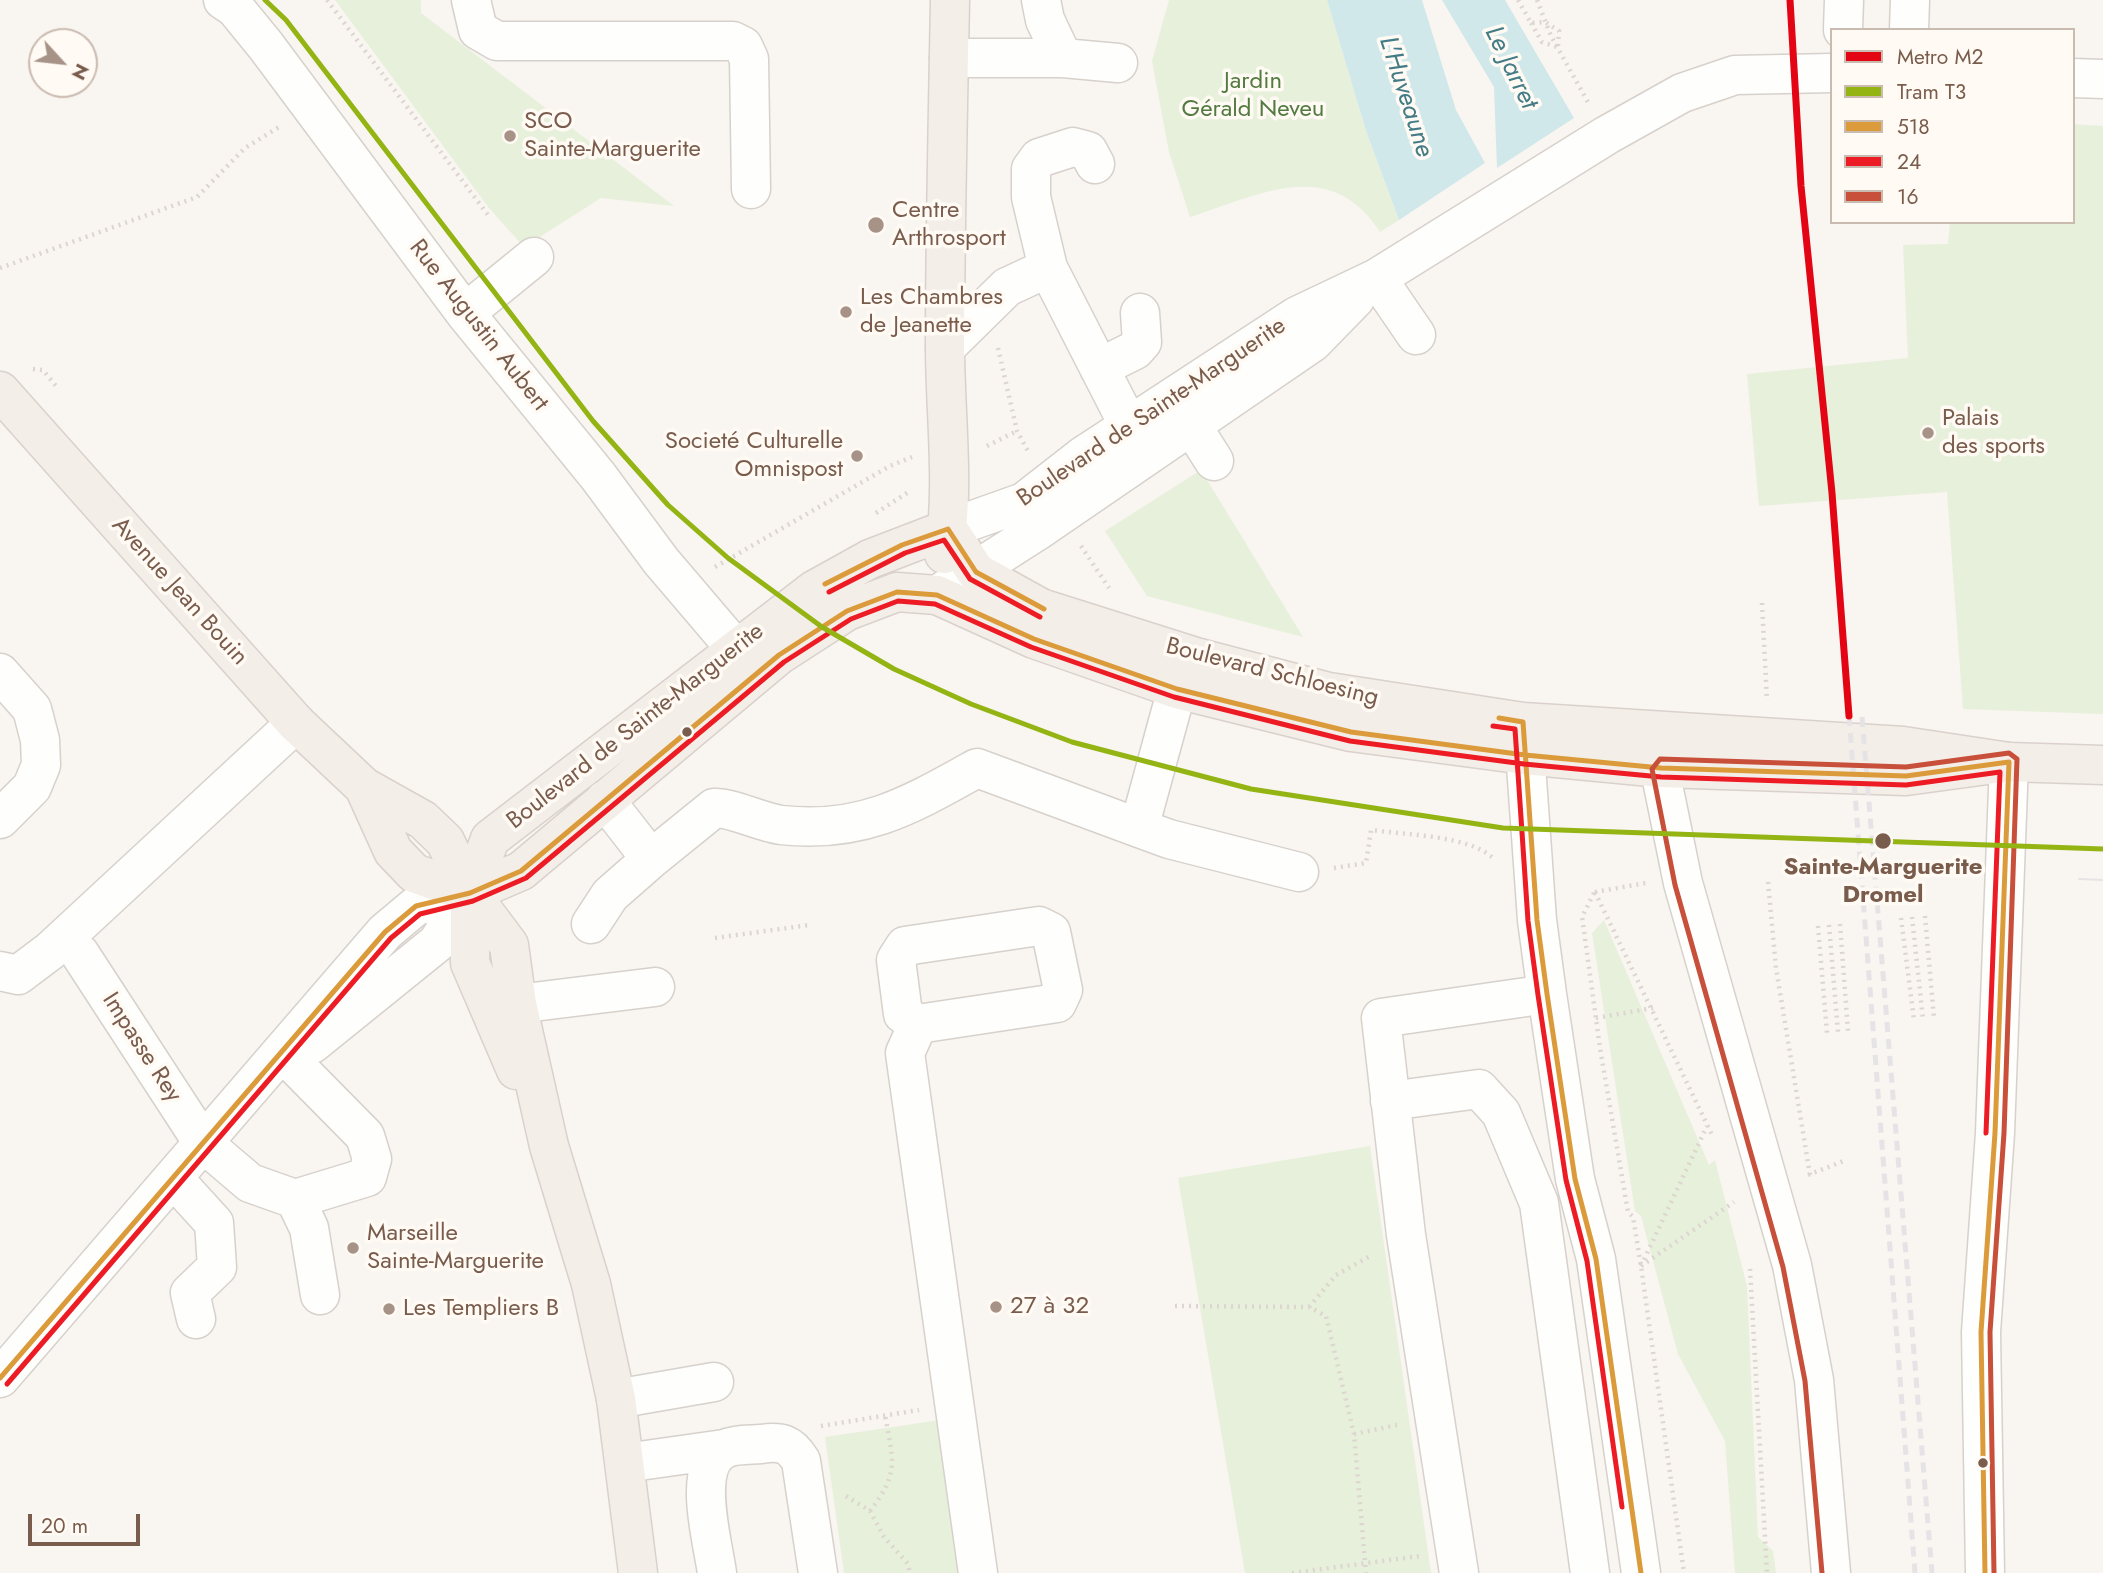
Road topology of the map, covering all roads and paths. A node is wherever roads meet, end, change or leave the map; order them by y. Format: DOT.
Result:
graph roads {
  1 [pos="223,0"];
  2 [pos="327,0"];
  3 [pos="471,0"];
  4 [pos="950,0"];
  5 [pos="1041,0"];
  6 [pos="1518,0"];
  7 [pos="1537,0"];
  8 [pos="1844,0"];
  9 [pos="1910,0"];
  10 [pos="1545,22"];
  11 [pos="1531,23"];
  12 [pos="1843,28"];
  13 [pos="1909,28"];
  14 [pos="1558,47"];
  15 [pos="949,58"];
  16 [pos="1063,58"];
  17 [pos="1118,63"];
  18 [pos="1830,73"];
  19 [pos="2075,78"];
  20 [pos="2103,79"];
  21 [pos="311,107"];
  22 [pos="1607,135"];
  23 [pos="1095,164"];
  24 [pos="751,189"];
  25 [pos="488,215"];
  26 [pos="534,257"];
  27 [pos="0,268"];
  28 [pos="1048,268"];
  29 [pos="1377,278"];
  30 [pos="465,313"];
  31 [pos="1140,313"];
  32 [pos="1416,335"];
  33 [pos="945,348"];
  34 [pos="1099,368"];
  35 [pos="0,391"];
  36 [pos="1190,424"];
  37 [pos="1129,426"];
  38 [pos="949,443"];
  39 [pos="1214,461"];
  40 [pos="948,529"];
  41 [pos="976,572"];
  42 [pos="683,586"];
  43 [pos="937,595"];
  44 [pos="1762,603"];
  45 [pos="736,649"];
  46 [pos="0,673"];
  47 [pos="1178,688"];
  48 [pos="1767,704"];
  49 [pos="296,723"];
  50 [pos="1652,730"];
  51 [pos="1524,738"];
  52 [pos="2009,762"];
  53 [pos="2103,765"];
  54 [pos="1661,768"];
  55 [pos="605,800"];
  56 [pos="0,818"];
  57 [pos="1139,828"];
  58 [pos="651,859"];
  59 [pos="1497,862"];
  60 [pos="1299,872"];
  61 [pos="1768,882"];
  62 [pos="470,893"];
  63 [pos="1925,916"];
  64 [pos="1582,917"];
  65 [pos="1912,917"];
  66 [pos="1901,918"];
  67 [pos="1537,920"];
  68 [pos="591,924"];
  69 [pos="1840,924"];
  70 [pos="809,925"];
  71 [pos="1829,925"];
  72 [pos="1818,926"];
  73 [pos="715,938"];
  74 [pos="80,954"];
  75 [pos="0,971"];
  76 [pos="655,987"];
  77 [pos="1547,995"];
  78 [pos="517,1004"];
  79 [pos="1653,1008"];
  80 [pos="1596,1018"];
  81 [pos="1934,1018"];
  82 [pos="1923,1019"];
  83 [pos="1914,1020"];
  84 [pos="918,1024"];
  85 [pos="1848,1031"];
  86 [pos="1838,1032"];
  87 [pos="1827,1033"];
  88 [pos="291,1061"];
  89 [pos="1390,1101"];
  90 [pos="1707,1126"];
  91 [pos="213,1131"];
  92 [pos="549,1146"];
  93 [pos="1718,1147"];
  94 [pos="1810,1175"];
  95 [pos="173,1178"];
  96 [pos="295,1199"];
  97 [pos="1737,1200"];
  98 [pos="1740,1212"];
  99 [pos="1717,1214"];
  100 [pos="1406,1235"];
  101 [pos="1748,1259"];
  102 [pos="1641,1266"];
  103 [pos="320,1295"];
  104 [pos="1175,1306"];
  105 [pos="1309,1307"];
  106 [pos="196,1319"];
  107 [pos="2,1372"];
  108 [pos="714,1382"];
  109 [pos="615,1399"];
  110 [pos="954,1405"];
  111 [pos="885,1415"];
  112 [pos="792,1447"];
  113 [pos="724,1448"];
  114 [pos="625,1463"];
  115 [pos="807,1500"];
  116 [pos="870,1511"];
  117 [pos="1457,1562"];
  118 [pos="1364,1563"];
  119 [pos="638,1573"];
  120 [pos="717,1573"];
  121 [pos="818,1573"];
  122 [pos="910,1573"];
  123 [pos="978,1573"];
  124 [pos="1292,1573"];
  125 [pos="1366,1573"];
  126 [pos="1590,1573"];
  127 [pos="1641,1573"];
  128 [pos="1684,1573"];
  129 [pos="1767,1573"];
  130 [pos="1831,1573"];
  131 [pos="1985,1573"];
  1 -- 21 [label="street, Rue Augustin Aubert"];
  2 -- 25 [label="path"];
  3 -- 24 [label="street"];
  4 -- 15 [label="main road"];
  5 -- 16 [label="street"];
  6 -- 11 [label="path"];
  7 -- 10 [label="path"];
  8 -- 12 [label="street"];
  9 -- 13 [label="street"];
  10 -- 11 [label="path"];
  10 -- 14 [label="path"];
  10 -- 14 [label="path"];
  11 -- 14 [label="path"];
  14 -- 22 [label="path"];
  15 -- 16 [label="street"];
  15 -- 33 [label="main road"];
  16 -- 17 [label="street"];
  18 -- 22 [label="street, Boulevard de Sainte-Marguerite"];
  19 -- 20 [label="street"];
  21 -- 27 [label="path"];
  21 -- 30 [label="street, Rue Augustin Aubert"];
  22 -- 29 [label="street, Boulevard de Sainte-Marguerite"];
  23 -- 28 [label="street"];
  26 -- 30 [label="street"];
  28 -- 33 [label="street"];
  28 -- 34 [label="street"];
  29 -- 32 [label="street"];
  29 -- 36 [label="street, Boulevard de Sainte-Marguerite"];
  29 -- 37 [label="street, Boulevard de Sainte-Marguerite"];
  30 -- 42 [label="street, Rue Augustin Aubert"];
  31 -- 34 [label="street"];
  33 -- 38 [label="main road"];
  34 -- 37 [label="street"];
  35 -- 49 [label="main road, Avenue Jean Bouin"];
  36 -- 39 [label="street"];
  36 -- 41 [label="street, Boulevard de Sainte-Marguerite"];
  37 -- 40 [label="street, Boulevard de Sainte-Marguerite"];
  38 -- 40 [label="main road"];
  38 -- 42 [label="path"];
  40 -- 41 [label="main road, Boulevard Schloesing"];
  40 -- 43 [label="main road"];
  40 -- 45 [label="main road, Boulevard de Sainte-Marguerite"];
  41 -- 43 [label="street, Boulevard de Sainte-Marguerite"];
  41 -- 51 [label="main road, Boulevard Schloesing"];
  42 -- 45 [label="street, Rue Augustin Aubert"];
  43 -- 47 [label="main road, Boulevard Schloesing"];
  43 -- 55 [label="main road, Boulevard de Sainte-Marguerite"];
  44 -- 48 [label="path"];
  45 -- 62 [label="main road, Boulevard de Sainte-Marguerite"];
  46 -- 56 [label="street"];
  47 -- 51 [label="main road, Boulevard Schloesing"];
  47 -- 57 [label="street"];
  49 -- 62 [label="main road, Avenue Jean Bouin"];
  49 -- 75 [label="street"];
  50 -- 51 [label="main road, Boulevard Schloesing"];
  50 -- 52 [label="main road, Boulevard Schloesing"];
  50 -- 54 [label="street"];
  51 -- 54 [label="main road, Boulevard Schloesing"];
  51 -- 67 [label="street"];
  52 -- 53 [label="main road, Boulevard Schloesing"];
  52 -- 54 [label="main road, Boulevard Schloesing"];
  52 -- 131 [label="street"];
  54 -- 130 [label="street"];
  55 -- 58 [label="street"];
  55 -- 62 [label="main road, Boulevard de Sainte-Marguerite"];
  57 -- 58 [label="street"];
  57 -- 60 [label="street"];
  58 -- 68 [label="street"];
  59 -- 60 [label="path"];
  61 -- 94 [label="path"];
  62 -- 78 [label="main road"];
  62 -- 88 [label="street, Boulevard de Sainte-Marguerite"];
  62 -- 91 [label="street, Boulevard de Sainte-Marguerite"];
  62 -- 92 [label="main road"];
  63 -- 81 [label="path"];
  64 -- 67 [label="path"];
  64 -- 79 [label="path"];
  64 -- 80 [label="path"];
  65 -- 82 [label="path"];
  66 -- 83 [label="path"];
  67 -- 77 [label="street"];
  69 -- 85 [label="path"];
  70 -- 73 [label="path"];
  71 -- 86 [label="path"];
  72 -- 87 [label="path"];
  74 -- 91 [label="street, Impasse Rey"];
  76 -- 78 [label="street"];
  77 -- 89 [label="street"];
  77 -- 127 [label="street"];
  78 -- 92 [label="main road"];
  79 -- 80 [label="path"];
  79 -- 90 [label="path"];
  80 -- 102 [label="path"];
  84 -- 110 [label="street"];
  88 -- 91 [label="street, Boulevard de Sainte-Marguerite"];
  88 -- 96 [label="street"];
  89 -- 100 [label="street"];
  89 -- 126 [label="street"];
  90 -- 93 [label="path"];
  90 -- 102 [label="path"];
  91 -- 95 [label="street, Boulevard de Sainte-Marguerite"];
  91 -- 96 [label="street, Impasse Rey"];
  92 -- 109 [label="main road"];
  95 -- 106 [label="street"];
  95 -- 107 [label="street, Boulevard de Sainte-Marguerite"];
  96 -- 103 [label="street"];
  97 -- 98 [label="path"];
  99 -- 102 [label="path"];
  100 -- 105 [label="path"];
  100 -- 117 [label="street"];
  101 -- 129 [label="path"];
  102 -- 128 [label="path"];
  104 -- 105 [label="path"];
  105 -- 118 [label="path"];
  108 -- 109 [label="street"];
  109 -- 114 [label="main road"];
  110 -- 111 [label="path"];
  110 -- 123 [label="street"];
  111 -- 112 [label="path"];
  111 -- 116 [label="path"];
  112 -- 113 [label="street"];
  112 -- 115 [label="street"];
  113 -- 114 [label="street"];
  113 -- 120 [label="street"];
  114 -- 119 [label="main road"];
  115 -- 116 [label="path"];
  115 -- 121 [label="street"];
  116 -- 122 [label="path"];
  117 -- 118 [label="path"];
  118 -- 124 [label="path"];
  118 -- 125 [label="path"];
}
